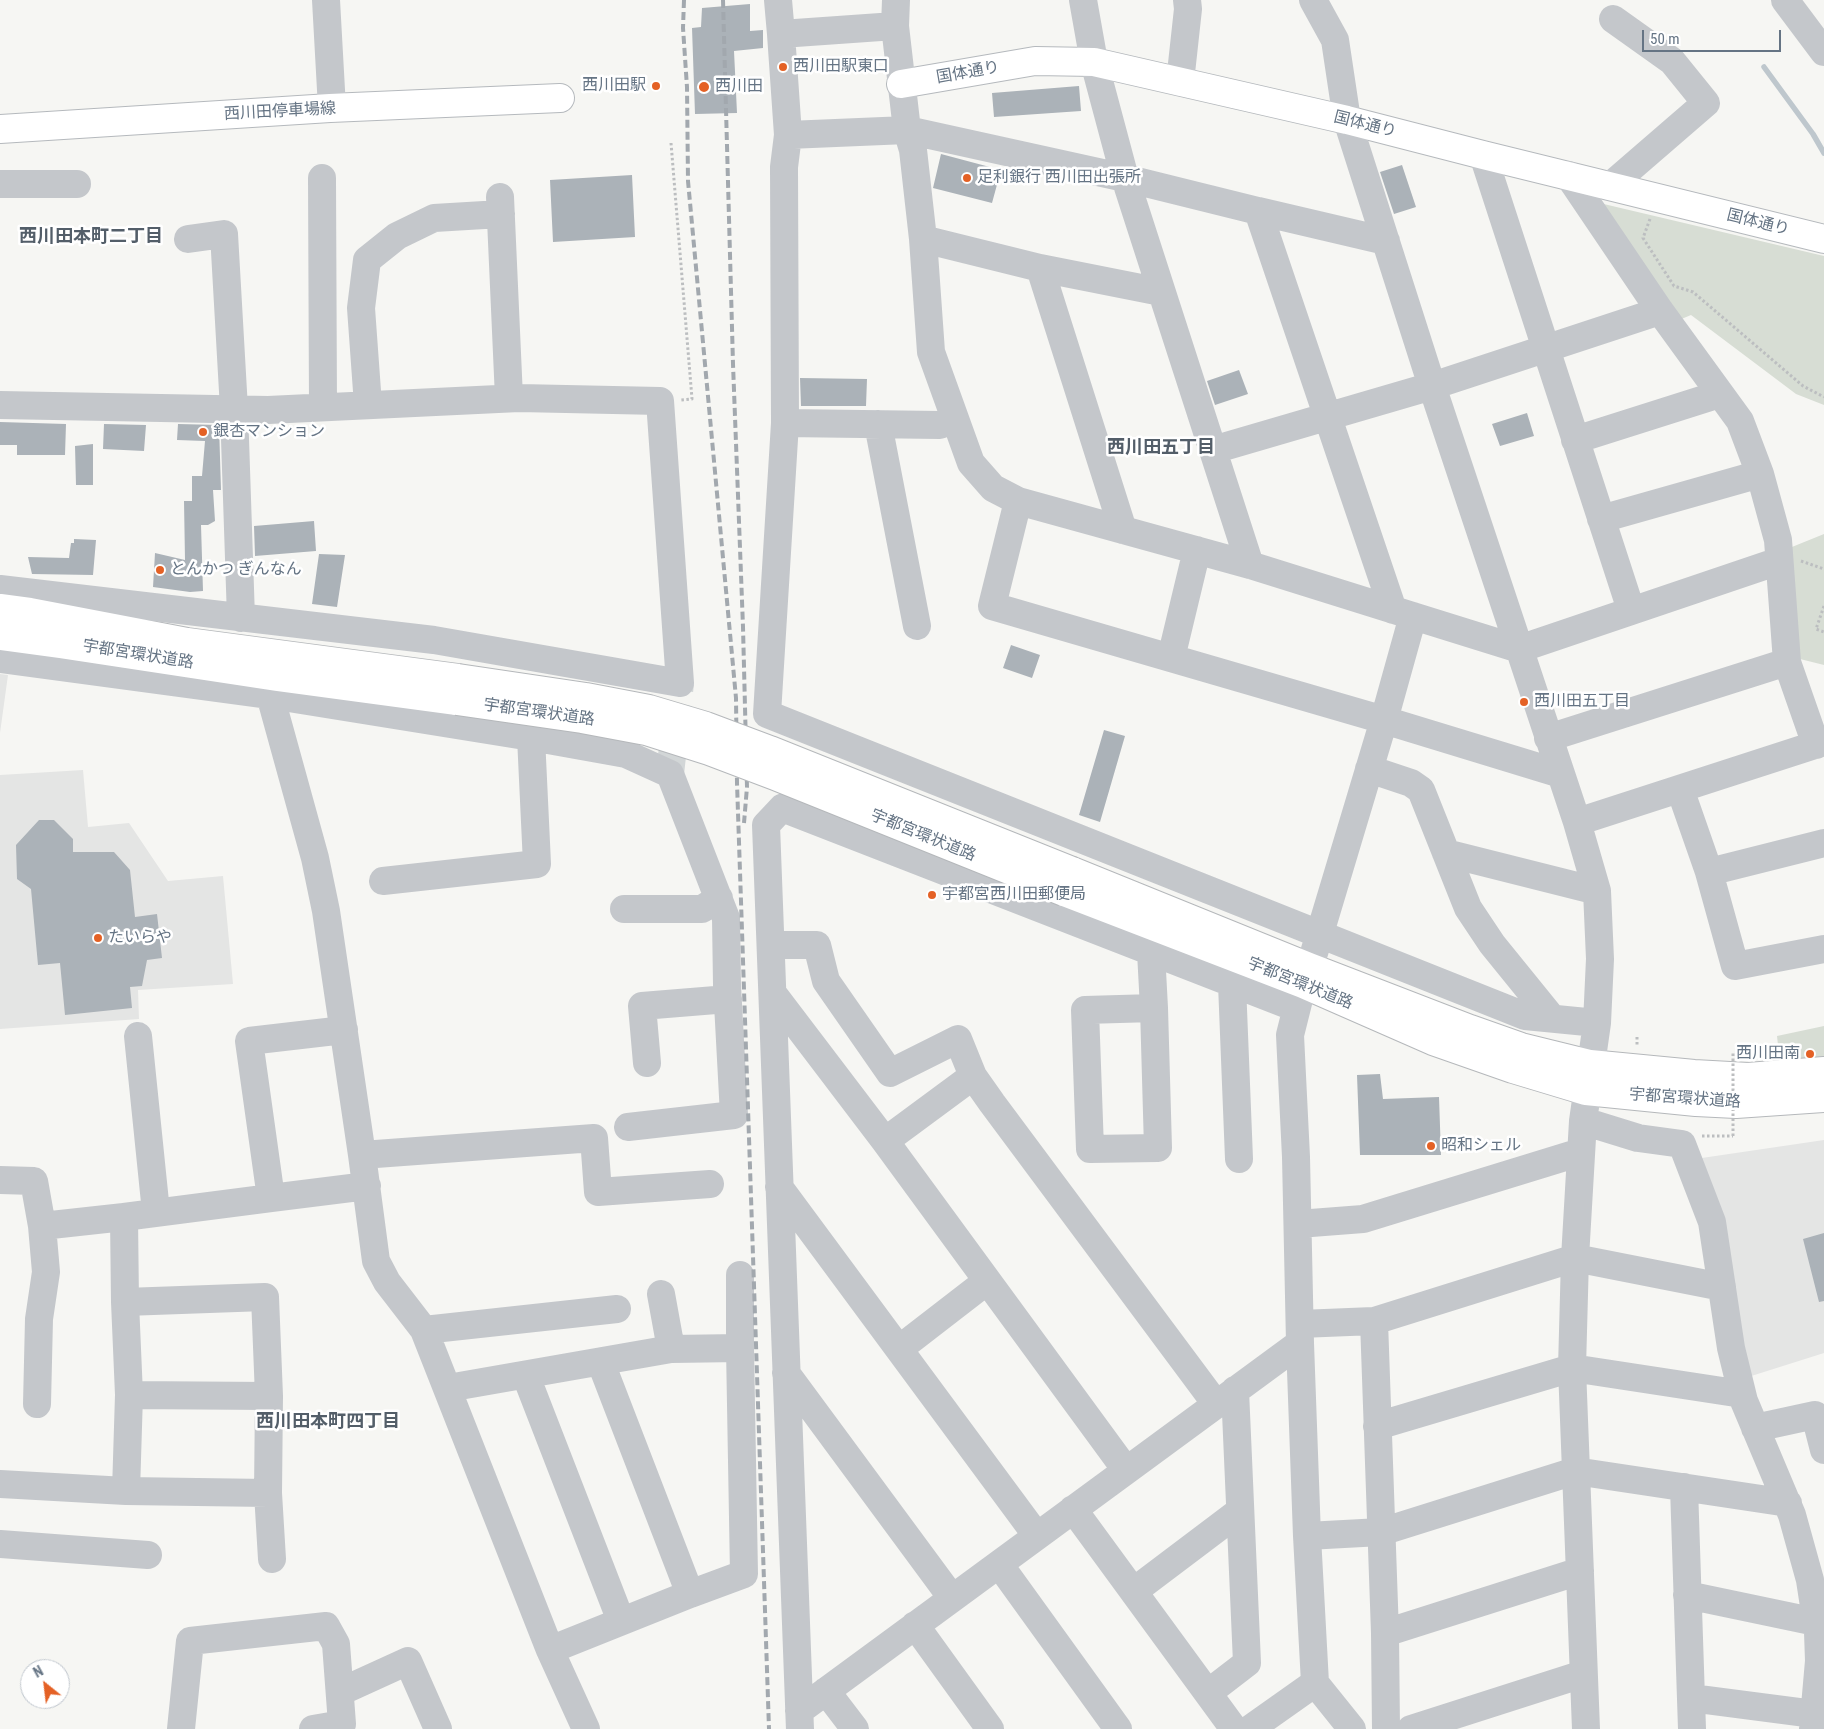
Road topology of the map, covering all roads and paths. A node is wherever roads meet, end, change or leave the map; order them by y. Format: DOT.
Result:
graph roads {
  1 [pos="326,0"];
  2 [pos="778,0"];
  3 [pos="1083,0"];
  4 [pos="1186,0"];
  5 [pos="1313,0"];
  6 [pos="1785,0"];
  7 [pos="896,13"];
  8 [pos="1613,19"];
  9 [pos="781,34"];
  10 [pos="1824,52"];
  11 [pos="1094,62"];
  12 [pos="1180,82"];
  13 [pos="901,84"];
  14 [pos="560,98"];
  15 [pos="332,108"];
  16 [pos="1347,120"];
  17 [pos="0,129"];
  18 [pos="908,130"];
  19 [pos="788,135"];
  20 [pos="671,143"];
  21 [pos="1483,155"];
  22 [pos="1568,175"];
  23 [pos="322,178"];
  24 [pos="1125,178"];
  25 [pos="0,184"];
  26 [pos="77,184"];
  27 [pos="1610,186"];
  28 [pos="1658,198"];
  29 [pos="1258,211"];
  30 [pos="188,239"];
  31 [pos="923,239"];
  32 [pos="1824,239"];
  33 [pos="1386,241"];
  34 [pos="1040,268"];
  35 [pos="1161,292"];
  36 [pos="1660,311"];
  37 [pos="1545,349"];
  38 [pos="1432,386"];
  39 [pos="1720,394"];
  40 [pos="1824,397"];
  41 [pos="508,398"];
  42 [pos="660,401"];
  43 [pos="0,404"];
  44 [pos="368,405"];
  45 [pos="322,407"];
  46 [pos="234,410"];
  47 [pos="1327,417"];
  48 [pos="954,419"];
  49 [pos="785,423"];
  50 [pos="878,424"];
  51 [pos="1575,440"];
  52 [pos="1213,450"];
  53 [pos="1760,474"];
  54 [pos="1018,501"];
  55 [pos="1601,520"];
  56 [pos="1123,530"];
  57 [pos="1197,550"];
  58 [pos="1779,561"];
  59 [pos="1250,565"];
  60 [pos="0,589"];
  61 [pos="1824,606"];
  62 [pos="0,608"];
  63 [pos="1631,610"];
  64 [pos="1403,613"];
  65 [pos="241,618"];
  66 [pos="917,626"];
  67 [pos="1824,632"];
  68 [pos="0,636"];
  69 [pos="1519,649"];
  70 [pos="1171,658"];
  71 [pos="0,659"];
  72 [pos="1787,662"];
  73 [pos="458,690"];
  74 [pos="270,695"];
  75 [pos="1384,720"];
  76 [pos="531,738"];
  77 [pos="1548,738"];
  78 [pos="1820,744"];
  79 [pos="1369,769"];
  80 [pos="1561,774"];
  81 [pos="1680,789"];
  82 [pos="1577,822"];
  83 [pos="1824,843"];
  84 [pos="1446,853"];
  85 [pos="1709,872"];
  86 [pos="382,881"];
  87 [pos="1597,891"];
  88 [pos="719,898"];
  89 [pos="624,909"];
  90 [pos="1319,934"];
  91 [pos="771,945"];
  92 [pos="1824,949"];
  93 [pos="1151,952"];
  94 [pos="1232,984"];
  95 [pos="1303,986"];
  96 [pos="774,995"];
  97 [pos="728,999"];
  98 [pos="1154,1008"];
  99 [pos="1552,1018"];
  100 [pos="1597,1023"];
  101 [pos="344,1030"];
  102 [pos="138,1036"];
  103 [pos="1733,1052"];
  104 [pos="647,1063"];
  105 [pos="1590,1064"];
  106 [pos="1824,1072"];
  107 [pos="973,1076"];
  108 [pos="1586,1091"];
  109 [pos="1824,1098"];
  110 [pos="1583,1122"];
  111 [pos="628,1127"];
  112 [pos="1733,1136"];
  113 [pos="885,1141"];
  114 [pos="1582,1152"];
  115 [pos="362,1156"];
  116 [pos="1239,1159"];
  117 [pos="0,1180"];
  118 [pos="710,1184"];
  119 [pos="367,1186"];
  120 [pos="779,1187"];
  121 [pos="271,1198"];
  122 [pos="156,1212"];
  123 [pos="124,1217"];
  124 [pos="1298,1224"];
  125 [pos="42,1226"];
  126 [pos="1575,1258"];
  127 [pos="740,1275"];
  128 [pos="987,1281"];
  129 [pos="1722,1287"];
  130 [pos="661,1294"];
  131 [pos="126,1302"];
  132 [pos="617,1309"];
  133 [pos="1374,1320"];
  134 [pos="424,1330"];
  135 [pos="1300,1333"];
  136 [pos="740,1348"];
  137 [pos="671,1349"];
  138 [pos="899,1349"];
  139 [pos="601,1363"];
  140 [pos="1572,1368"];
  141 [pos="786,1373"];
  142 [pos="526,1376"];
  143 [pos="448,1388"];
  144 [pos="1742,1394"];
  145 [pos="130,1395"];
  146 [pos="269,1396"];
  147 [pos="1225,1397"];
  148 [pos="37,1404"];
  149 [pos="1377,1426"];
  150 [pos="1755,1428"];
  151 [pos="1824,1450"];
  152 [pos="1126,1470"];
  153 [pos="1576,1471"];
  154 [pos="0,1484"];
  155 [pos="1684,1487"];
  156 [pos="126,1491"];
  157 [pos="268,1493"];
  158 [pos="1788,1503"];
  159 [pos="1073,1509"];
  160 [pos="1240,1511"];
  161 [pos="1381,1532"];
  162 [pos="1037,1536"];
  163 [pos="1306,1536"];
  164 [pos="0,1544"];
  165 [pos="148,1555"];
  166 [pos="272,1559"];
  167 [pos="998,1564"];
  168 [pos="1580,1572"];
  169 [pos="1134,1591"];
  170 [pos="690,1594"];
  171 [pos="1688,1595"];
  172 [pos="952,1598"];
  173 [pos="621,1622"];
  174 [pos="1816,1622"];
  175 [pos="915,1625"];
  176 [pos="1385,1633"];
  177 [pos="550,1650"];
  178 [pos="1583,1674"];
  179 [pos="1315,1683"];
  180 [pos="826,1691"];
  181 [pos="340,1692"];
  182 [pos="1208,1693"];
  183 [pos="1691,1698"];
  184 [pos="1816,1711"];
  185 [pos="799,1720"];
  186 [pos="343,1727"];
  187 [pos="181,1729"];
  188 [pos="313,1729"];
  189 [pos="438,1729"];
  190 [pos="586,1729"];
  191 [pos="855,1729"];
  192 [pos="990,1729"];
  193 [pos="1118,1729"];
  194 [pos="1234,1729"];
  195 [pos="1250,1729"];
  196 [pos="1352,1729"];
  197 [pos="1386,1729"];
  198 [pos="1410,1729"];
  199 [pos="1586,1729"];
  200 [pos="1692,1729"];
  1 -- 15 [label="street"];
  2 -- 9 [label="street"];
  3 -- 11 [label="street"];
  4 -- 12 [label="street"];
  5 -- 16 [label="street"];
  6 -- 10 [label="street"];
  7 -- 9 [label="street"];
  7 -- 13 [label="street"];
  8 -- 27 [label="street"];
  9 -- 19 [label="street"];
  11 -- 12 [label="main road, 国体通り"];
  11 -- 13 [label="main road, 国体通り"];
  11 -- 24 [label="street"];
  12 -- 16 [label="main road, 国体通り"];
  13 -- 18 [label="street"];
  14 -- 15 [label="main road, 西川田停車場線"];
  15 -- 17 [label="main road, 西川田停車場線"];
  16 -- 21 [label="main road, 国体通り"];
  16 -- 33 [label="street"];
  18 -- 19 [label="street"];
  18 -- 24 [label="street"];
  18 -- 31 [label="street"];
  19 -- 49 [label="street"];
  20 -- 42 [label="path"];
  21 -- 22 [label="main road, 国体通り"];
  21 -- 37 [label="street"];
  22 -- 27 [label="main road, 国体通り"];
  22 -- 36 [label="street"];
  23 -- 45 [label="street"];
  24 -- 29 [label="street"];
  24 -- 35 [label="street"];
  25 -- 26 [label="street"];
  27 -- 28 [label="main road, 国体通り"];
  28 -- 32 [label="main road, 国体通り"];
  28 -- 40 [label="path"];
  29 -- 33 [label="street"];
  29 -- 47 [label="street"];
  30 -- 46 [label="street"];
  31 -- 34 [label="street"];
  31 -- 48 [label="street"];
  33 -- 38 [label="street"];
  34 -- 35 [label="street"];
  34 -- 56 [label="street"];
  35 -- 52 [label="street"];
  36 -- 37 [label="street"];
  36 -- 39 [label="street"];
  37 -- 38 [label="street"];
  37 -- 51 [label="street"];
  38 -- 47 [label="street"];
  38 -- 69 [label="street"];
  39 -- 51 [label="street"];
  39 -- 53 [label="street"];
  41 -- 42 [label="street"];
  41 -- 44 [label="street"];
  41 -- 44 [label="street"];
  42 -- 65 [label="street"];
  43 -- 46 [label="street"];
  44 -- 45 [label="street"];
  45 -- 46 [label="street"];
  46 -- 65 [label="street"];
  47 -- 52 [label="street"];
  47 -- 64 [label="street"];
  48 -- 50 [label="street"];
  48 -- 54 [label="street"];
  49 -- 50 [label="street"];
  49 -- 90 [label="street"];
  50 -- 66 [label="street"];
  51 -- 55 [label="street"];
  52 -- 59 [label="street"];
  53 -- 55 [label="street"];
  53 -- 58 [label="street"];
  54 -- 56 [label="street"];
  54 -- 70 [label="street"];
  55 -- 63 [label="street"];
  56 -- 57 [label="street"];
  57 -- 59 [label="street"];
  57 -- 70 [label="street"];
  58 -- 63 [label="street"];
  58 -- 72 [label="street"];
  59 -- 64 [label="street"];
  60 -- 65 [label="street"];
  61 -- 67 [label="path"];
  62 -- 73 [label="main road, 宇都宮環状道路"];
  63 -- 69 [label="street"];
  64 -- 69 [label="street"];
  64 -- 75 [label="street"];
  68 -- 73 [label="main road, 宇都宮環状道路"];
  69 -- 77 [label="street"];
  70 -- 75 [label="street"];
  71 -- 74 [label="street"];
  72 -- 77 [label="street"];
  72 -- 78 [label="street"];
  73 -- 95 [label="main road, 宇都宮環状道路, bridge"];
  74 -- 76 [label="street"];
  74 -- 101 [label="street"];
  75 -- 79 [label="street"];
  75 -- 80 [label="street"];
  76 -- 86 [label="street"];
  76 -- 88 [label="street"];
  77 -- 80 [label="street"];
  78 -- 81 [label="street"];
  79 -- 84 [label="street"];
  79 -- 90 [label="street"];
  80 -- 82 [label="street"];
  81 -- 82 [label="street"];
  81 -- 85 [label="street"];
  82 -- 87 [label="street"];
  83 -- 85 [label="street"];
  84 -- 87 [label="street"];
  84 -- 99 [label="street"];
  85 -- 92 [label="street"];
  87 -- 100 [label="street"];
  88 -- 89 [label="street"];
  88 -- 97 [label="street"];
  90 -- 95 [label="street"];
  90 -- 99 [label="street"];
  91 -- 93 [label="street"];
  91 -- 96 [label="street"];
  91 -- 107 [label="street"];
  93 -- 94 [label="street"];
  93 -- 98 [label="street"];
  94 -- 95 [label="street"];
  94 -- 116 [label="street"];
  95 -- 105 [label="main road, 宇都宮環状道路"];
  95 -- 108 [label="main road, 宇都宮環状道路"];
  95 -- 124 [label="street"];
  96 -- 113 [label="street"];
  96 -- 120 [label="street"];
  97 -- 104 [label="street"];
  97 -- 111 [label="street"];
  98 -- 98 [label="street"];
  99 -- 100 [label="street"];
  100 -- 105 [label="street"];
  101 -- 115 [label="street"];
  101 -- 121 [label="street"];
  102 -- 122 [label="street"];
  103 -- 112 [label="path, bridge"];
  105 -- 106 [label="main road, 宇都宮環状道路"];
  105 -- 108 [label="street"];
  107 -- 113 [label="street"];
  107 -- 147 [label="street"];
  108 -- 109 [label="main road, 宇都宮環状道路"];
  108 -- 110 [label="street"];
  110 -- 114 [label="street"];
  110 -- 129 [label="street"];
  113 -- 128 [label="street"];
  114 -- 124 [label="street"];
  114 -- 126 [label="street"];
  115 -- 118 [label="street"];
  115 -- 119 [label="street"];
  117 -- 125 [label="street"];
  119 -- 121 [label="street"];
  119 -- 134 [label="street"];
  120 -- 138 [label="street"];
  120 -- 141 [label="street"];
  121 -- 122 [label="street"];
  122 -- 123 [label="street"];
  123 -- 125 [label="street"];
  123 -- 131 [label="street"];
  124 -- 135 [label="street"];
  125 -- 148 [label="street"];
  126 -- 129 [label="street"];
  126 -- 133 [label="street"];
  126 -- 140 [label="street"];
  127 -- 136 [label="street"];
  128 -- 138 [label="street"];
  128 -- 152 [label="street"];
  129 -- 144 [label="street"];
  130 -- 137 [label="street"];
  131 -- 145 [label="street"];
  131 -- 146 [label="street"];
  132 -- 134 [label="street"];
  133 -- 135 [label="street"];
  133 -- 149 [label="street"];
  134 -- 143 [label="street"];
  135 -- 147 [label="street"];
  135 -- 163 [label="street"];
  136 -- 137 [label="street"];
  136 -- 170 [label="street"];
  137 -- 139 [label="street"];
  138 -- 162 [label="street"];
  139 -- 142 [label="street"];
  139 -- 170 [label="street"];
  140 -- 144 [label="street"];
  140 -- 149 [label="street"];
  140 -- 153 [label="street"];
  141 -- 172 [label="street"];
  141 -- 185 [label="street"];
  142 -- 143 [label="street"];
  142 -- 173 [label="street"];
  143 -- 177 [label="street"];
  144 -- 150 [label="street"];
  145 -- 146 [label="street"];
  145 -- 156 [label="street"];
  146 -- 157 [label="street"];
  147 -- 152 [label="street"];
  147 -- 160 [label="street"];
  149 -- 161 [label="street"];
  150 -- 151 [label="street"];
  150 -- 158 [label="street"];
  152 -- 159 [label="street"];
  153 -- 155 [label="street"];
  153 -- 161 [label="street"];
  153 -- 168 [label="street"];
  154 -- 156 [label="street"];
  155 -- 158 [label="street"];
  155 -- 171 [label="street"];
  156 -- 157 [label="street"];
  157 -- 166 [label="street"];
  158 -- 174 [label="street"];
  159 -- 162 [label="street"];
  159 -- 169 [label="street"];
  160 -- 169 [label="street"];
  160 -- 182 [label="street"];
  161 -- 163 [label="street"];
  161 -- 176 [label="street"];
  162 -- 167 [label="street"];
  163 -- 179 [label="street"];
  164 -- 165 [label="street"];
  167 -- 172 [label="street"];
  167 -- 193 [label="street"];
  168 -- 176 [label="street"];
  168 -- 178 [label="street"];
  169 -- 182 [label="street"];
  170 -- 173 [label="street"];
  171 -- 174 [label="street"];
  171 -- 183 [label="street"];
  172 -- 175 [label="street"];
  173 -- 177 [label="street"];
  174 -- 184 [label="street"];
  175 -- 180 [label="street"];
  175 -- 192 [label="street"];
  176 -- 197 [label="street"];
  177 -- 190 [label="street"];
  178 -- 198 [label="street"];
  178 -- 199 [label="street"];
  179 -- 195 [label="street"];
  179 -- 196 [label="street"];
  180 -- 185 [label="street"];
  180 -- 191 [label="street"];
  181 -- 186 [label="street"];
  181 -- 187 [label="street"];
  181 -- 189 [label="street"];
  182 -- 194 [label="street"];
  183 -- 184 [label="street"];
  183 -- 200 [label="street"];
  186 -- 188 [label="street"];
}
